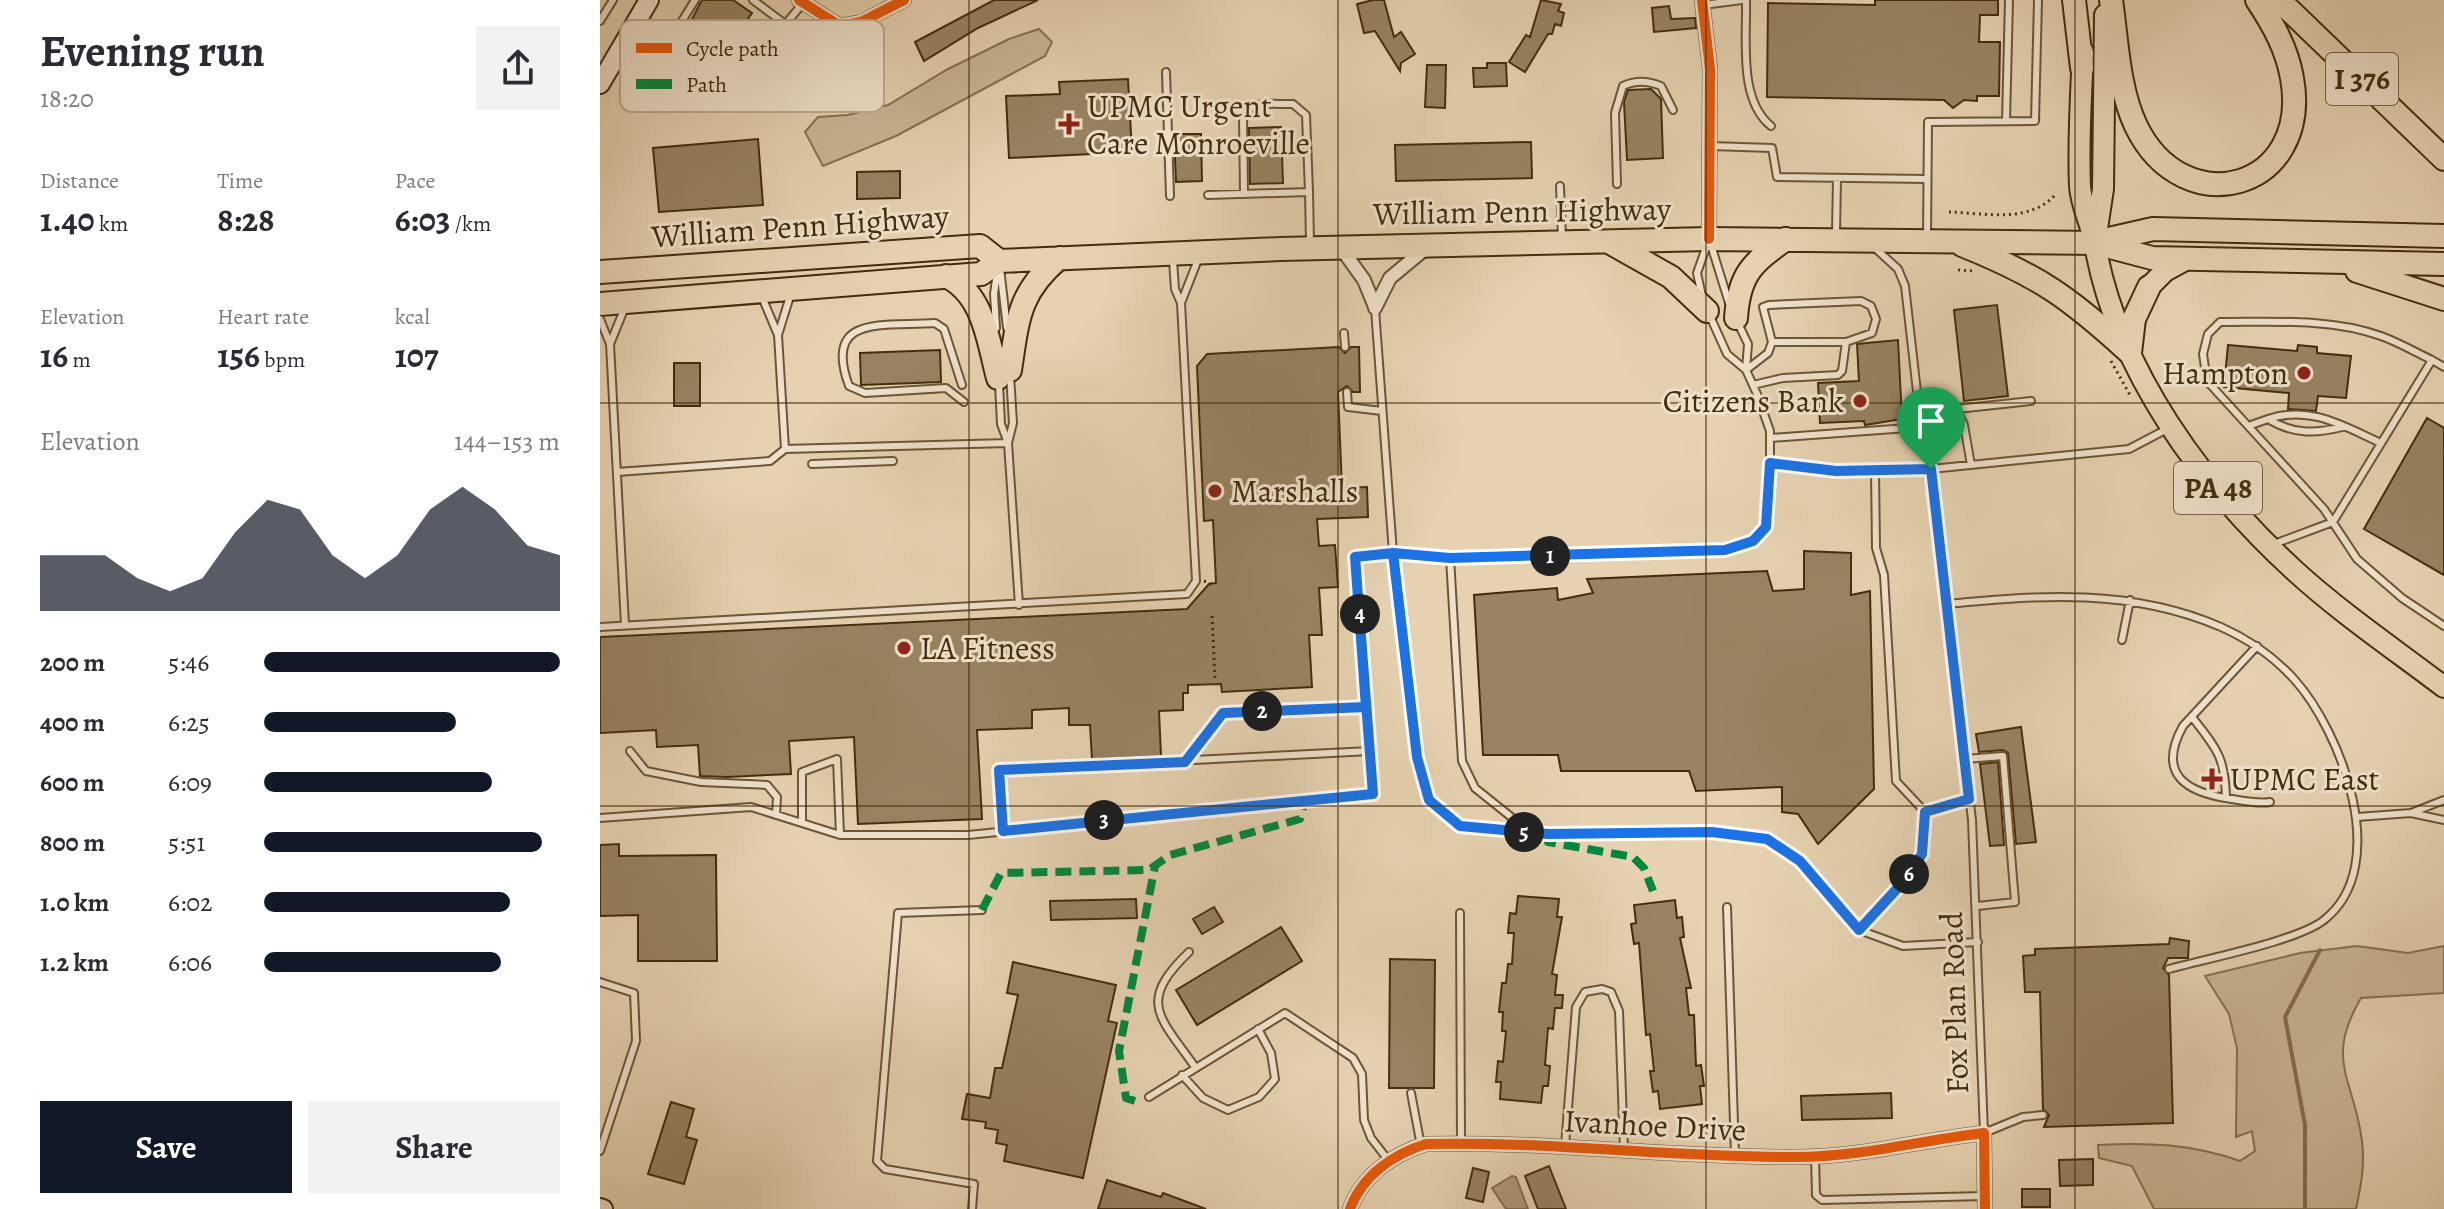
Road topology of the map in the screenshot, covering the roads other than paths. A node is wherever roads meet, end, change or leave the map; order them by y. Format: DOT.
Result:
graph roads {
  1 [pos="613,0"];
  2 [pos="649,0"];
  3 [pos="695,0"];
  4 [pos="753,0"];
  5 [pos="904,0"];
  6 [pos="1744,0"];
  7 [pos="2009,0"];
  8 [pos="2038,0"];
  9 [pos="2074,0"];
  10 [pos="2084,0"];
  11 [pos="2105,0"];
  12 [pos="2111,0"];
  13 [pos="2257,0"];
  14 [pos="2279,0"];
  15 [pos="801,2"];
  16 [pos="1703,2"];
  17 [pos="637,20"];
  18 [pos="683,20"];
  19 [pos="780,20"];
  20 [pos="789,20"];
  21 [pos="830,20"];
  22 [pos="865,20"];
  23 [pos="600,21"];
  24 [pos="620,50"];
  25 [pos="2082,68"];
  26 [pos="1166,72"];
  27 [pos="600,84"];
  28 [pos="1673,110"];
  29 [pos="2006,121"];
  30 [pos="1771,126"];
  31 [pos="1710,146"];
  32 [pos="2444,159"];
  33 [pos="1837,178"];
  34 [pos="1926,179"];
  35 [pos="1617,184"];
  36 [pos="1560,186"];
  37 [pos="1309,192"];
  38 [pos="1244,194"];
  39 [pos="1208,195"];
  40 [pos="1170,196"];
  41 [pos="2444,236"];
  42 [pos="1709,239"];
  43 [pos="1786,239"];
  44 [pos="1836,239"];
  45 [pos="1866,239"];
  46 [pos="1927,240"];
  47 [pos="1950,240"];
  48 [pos="1608,241"];
  49 [pos="1562,242"];
  50 [pos="2095,243"];
  51 [pos="1429,246"];
  52 [pos="1341,248"];
  53 [pos="1310,249"];
  54 [pos="1201,252"];
  55 [pos="1173,253"];
  56 [pos="1059,258"];
  57 [pos="2189,258"];
  58 [pos="999,261"];
  59 [pos="2309,261"];
  60 [pos="2444,264"];
  61 [pos="600,272"];
  62 [pos="946,276"];
  63 [pos="2149,287"];
  64 [pos="793,288"];
  65 [pos="759,290"];
  66 [pos="2444,299"];
  67 [pos="630,301"];
  68 [pos="1181,303"];
  69 [pos="600,304"];
  70 [pos="1375,308"];
  71 [pos="1707,311"];
  72 [pos="1736,318"];
  73 [pos="600,319"];
  74 [pos="1344,333"];
  75 [pos="778,335"];
  76 [pos="1772,342"];
  77 [pos="1846,342"];
  78 [pos="610,344"];
  79 [pos="1345,347"];
  80 [pos="2130,353"];
  81 [pos="2432,360"];
  82 [pos="2444,367"];
  83 [pos="1746,370"];
  84 [pos="1004,374"];
  85 [pos="962,385"];
  86 [pos="1753,385"];
  87 [pos="1347,392"];
  88 [pos="2031,401"];
  89 [pos="964,402"];
  90 [pos="1382,411"];
  91 [pos="1958,412"];
  92 [pos="1920,413"];
  93 [pos="2268,419"];
  94 [pos="2251,425"];
  95 [pos="2172,426"];
  96 [pos="2343,426"];
  97 [pos="1921,427"];
  98 [pos="1770,438"];
  99 [pos="1008,443"];
  100 [pos="2381,443"];
  101 [pos="785,449"];
  102 [pos="893,461"];
  103 [pos="1770,463"];
  104 [pos="812,464"];
  105 [pos="1971,465"];
  106 [pos="1931,469"];
  107 [pos="1875,470"];
  108 [pos="617,472"];
  109 [pos="2333,522"];
  110 [pos="2268,545"];
  111 [pos="1393,553"];
  112 [pos="1450,558"];
  113 [pos="2130,600"];
  114 [pos="1947,604"];
  115 [pos="1019,605"];
  116 [pos="625,625"];
  117 [pos="2444,626"];
  118 [pos="600,627"];
  119 [pos="2122,640"];
  120 [pos="2257,646"];
  121 [pos="2444,687"];
  122 [pos="1366,707"];
  123 [pos="2192,717"];
  124 [pos="630,751"];
  125 [pos="1370,751"];
  126 [pos="1965,759"];
  127 [pos="1185,762"];
  128 [pos="2226,798"];
  129 [pos="1969,799"];
  130 [pos="2444,800"];
  131 [pos="2270,802"];
  132 [pos="1925,812"];
  133 [pos="2411,813"];
  134 [pos="776,815"];
  135 [pos="2357,817"];
  136 [pos="600,818"];
  137 [pos="2444,820"];
  138 [pos="802,823"];
  139 [pos="1003,831"];
  140 [pos="1518,831"];
  141 [pos="840,835"];
  142 [pos="1977,906"];
  143 [pos="1727,907"];
  144 [pos="982,910"];
  145 [pos="1460,913"];
  146 [pos="1859,930"];
  147 [pos="1978,942"];
  148 [pos="1189,952"];
  149 [pos="2169,969"];
  150 [pos="600,982"];
  151 [pos="1258,1029"];
  152 [pos="1195,1067"];
  153 [pos="1182,1075"];
  154 [pos="1411,1093"];
  155 [pos="1149,1097"];
  156 [pos="2043,1115"];
  157 [pos="1984,1133"];
  158 [pos="1461,1143"];
  159 [pos="1421,1146"];
  160 [pos="1565,1147"];
  161 [pos="600,1151"];
  162 [pos="1624,1151"];
  163 [pos="1735,1155"];
  164 [pos="1815,1157"];
  165 [pos="1389,1161"];
  166 [pos="1985,1202"];
  167 [pos="972,1209"];
  168 [pos="1350,1209"];
  1 -- 23 [label="lane"];
  2 -- 17 [label="street"];
  3 -- 18 [label="lane"];
  4 -- 19 [label="lane"];
  5 -- 22 [label="street"];
  6 -- 16 [label="lane"];
  6 -- 30 [label="lane"];
  7 -- 29 [label="lane"];
  8 -- 29 [label="lane"];
  9 -- 25 [label="highway"];
  10 -- 25 [label="main road"];
  11 -- 50 [label="main road"];
  12 -- 13 [label="highway"];
  14 -- 32 [label="highway, I 376"];
  15 -- 20 [label="lane"];
  15 -- 21 [label="street"];
  16 -- 31 [label="street"];
  24 -- 27 [label="street"];
  25 -- 50 [label="main road"];
  26 -- 40 [label="lane"];
  28 -- 35 [label="lane"];
  29 -- 34 [label="lane"];
  31 -- 33 [label="lane"];
  31 -- 42 [label="street"];
  33 -- 34 [label="lane"];
  33 -- 44 [label="lane"];
  34 -- 46 [label="lane"];
  36 -- 49 [label="lane"];
  37 -- 38 [label="lane"];
  37 -- 38 [label="lane"];
  37 -- 53 [label="lane"];
  38 -- 39 [label="lane"];
  41 -- 50 [label="highway, William Penn Highway"];
  42 -- 43 [label="highway, William Penn Highway"];
  42 -- 48 [label="highway, William Penn Highway"];
  42 -- 71 [label="lane"];
  42 -- 72 [label="lane"];
  43 -- 44 [label="highway, William Penn Highway"];
  43 -- 72 [label="highway"];
  44 -- 45 [label="highway, William Penn Highway"];
  45 -- 46 [label="highway, William Penn Highway"];
  45 -- 92 [label="lane, Fox Plan Road"];
  46 -- 47 [label="highway, William Penn Highway"];
  47 -- 50 [label="highway, William Penn Highway"];
  47 -- 80 [label="highway"];
  48 -- 49 [label="highway, William Penn Highway"];
  48 -- 71 [label="highway"];
  49 -- 51 [label="highway, William Penn Highway"];
  50 -- 57 [label="highway, William Penn Highway"];
  50 -- 80 [label="main road, PA 48"];
  51 -- 52 [label="highway, William Penn Highway"];
  51 -- 70 [label="street"];
  52 -- 53 [label="highway, William Penn Highway"];
  52 -- 70 [label="street"];
  53 -- 54 [label="highway, William Penn Highway"];
  54 -- 55 [label="highway, William Penn Highway"];
  54 -- 68 [label="lane"];
  55 -- 56 [label="highway, William Penn Highway"];
  55 -- 68 [label="lane"];
  56 -- 58 [label="highway, William Penn Highway"];
  56 -- 84 [label="highway"];
  57 -- 59 [label="highway, William Penn Highway"];
  57 -- 63 [label="main road"];
  58 -- 61 [label="highway, William Penn Highway"];
  58 -- 62 [label="highway, William Penn Highway"];
  58 -- 84 [label="lane"];
  58 -- 84 [label="lane"];
  59 -- 60 [label="highway, William Penn Highway"];
  59 -- 66 [label="highway"];
  62 -- 64 [label="highway, William Penn Highway"];
  62 -- 84 [label="highway"];
  63 -- 80 [label="highway"];
  64 -- 65 [label="highway, William Penn Highway"];
  64 -- 75 [label="lane"];
  65 -- 67 [label="highway, William Penn Highway"];
  65 -- 75 [label="lane"];
  67 -- 69 [label="highway, William Penn Highway"];
  67 -- 78 [label="lane"];
  68 -- 115 [label="lane"];
  70 -- 90 [label="lane"];
  71 -- 83 [label="lane"];
  72 -- 83 [label="lane"];
  73 -- 78 [label="lane"];
  74 -- 79 [label="lane"];
  75 -- 101 [label="lane"];
  76 -- 77 [label="lane"];
  76 -- 77 [label="lane"];
  76 -- 83 [label="lane"];
  77 -- 86 [label="lane"];
  78 -- 108 [label="lane"];
  80 -- 95 [label="main road, PA 48"];
  81 -- 82 [label="lane"];
  81 -- 94 [label="lane"];
  81 -- 100 [label="lane"];
  83 -- 86 [label="lane"];
  84 -- 99 [label="lane"];
  84 -- 99 [label="lane"];
  85 -- 89 [label="lane"];
  86 -- 98 [label="lane"];
  87 -- 90 [label="lane"];
  88 -- 91 [label="lane"];
  90 -- 111 [label="lane"];
  91 -- 92 [label="lane"];
  91 -- 105 [label="lane"];
  92 -- 97 [label="lane, Fox Plan Road"];
  93 -- 94 [label="lane"];
  93 -- 96 [label="lane"];
  93 -- 96 [label="lane"];
  94 -- 109 [label="lane"];
  95 -- 105 [label="lane"];
  95 -- 110 [label="main road, PA 48"];
  96 -- 100 [label="lane"];
  97 -- 98 [label="lane"];
  97 -- 106 [label="lane, Fox Plan Road"];
  98 -- 103 [label="lane"];
  99 -- 101 [label="lane"];
  99 -- 115 [label="lane"];
  100 -- 109 [label="lane"];
  101 -- 108 [label="lane"];
  102 -- 104 [label="lane"];
  103 -- 107 [label="lane"];
  103 -- 112 [label="lane"];
  105 -- 106 [label="lane"];
  106 -- 107 [label="lane"];
  106 -- 114 [label="lane, Fox Plan Road"];
  107 -- 132 [label="lane"];
  108 -- 116 [label="lane"];
  109 -- 110 [label="lane"];
  109 -- 117 [label="lane"];
  110 -- 121 [label="main road, PA 48"];
  111 -- 112 [label="lane"];
  111 -- 122 [label="lane"];
  111 -- 140 [label="lane"];
  112 -- 140 [label="lane"];
  113 -- 114 [label="lane"];
  113 -- 119 [label="lane"];
  113 -- 120 [label="lane"];
  114 -- 126 [label="lane, Fox Plan Road"];
  115 -- 116 [label="lane"];
  116 -- 118 [label="lane"];
  120 -- 123 [label="lane"];
  120 -- 135 [label="lane"];
  122 -- 125 [label="lane"];
  122 -- 127 [label="lane"];
  123 -- 128 [label="lane"];
  123 -- 128 [label="lane"];
  124 -- 134 [label="lane"];
  125 -- 127 [label="lane"];
  125 -- 139 [label="lane"];
  126 -- 129 [label="lane, Fox Plan Road"];
  126 -- 142 [label="lane"];
  127 -- 139 [label="lane"];
  128 -- 131 [label="lane"];
  129 -- 132 [label="lane"];
  129 -- 142 [label="lane, Fox Plan Road"];
  130 -- 133 [label="lane"];
  132 -- 146 [label="lane"];
  133 -- 135 [label="lane"];
  133 -- 137 [label="lane"];
  134 -- 136 [label="lane"];
  134 -- 138 [label="lane"];
  135 -- 149 [label="lane"];
  138 -- 141 [label="lane"];
  138 -- 141 [label="lane"];
  139 -- 141 [label="lane"];
  140 -- 146 [label="lane"];
  142 -- 147 [label="lane, Fox Plan Road"];
  143 -- 163 [label="lane"];
  144 -- 167 [label="lane"];
  145 -- 158 [label="lane"];
  146 -- 147 [label="lane"];
  147 -- 157 [label="lane, Fox Plan Road"];
  148 -- 152 [label="lane"];
  150 -- 161 [label="lane"];
  151 -- 152 [label="lane"];
  151 -- 153 [label="lane"];
  151 -- 165 [label="lane"];
  152 -- 153 [label="lane"];
  153 -- 155 [label="lane"];
  154 -- 159 [label="lane"];
  156 -- 157 [label="lane"];
  157 -- 164 [label="street, Ivanhoe Drive"];
  157 -- 166 [label="street, Fox Plan Road"];
  158 -- 159 [label="street, Ivanhoe Drive"];
  158 -- 160 [label="street, Ivanhoe Drive"];
  159 -- 165 [label="street, Ivanhoe Drive"];
  160 -- 162 [label="street, Ivanhoe Drive"];
  160 -- 162 [label="lane"];
  162 -- 163 [label="street, Ivanhoe Drive"];
  163 -- 164 [label="street, Ivanhoe Drive"];
  164 -- 166 [label="lane"];
  165 -- 168 [label="street, Ivanhoe Drive"];
}
